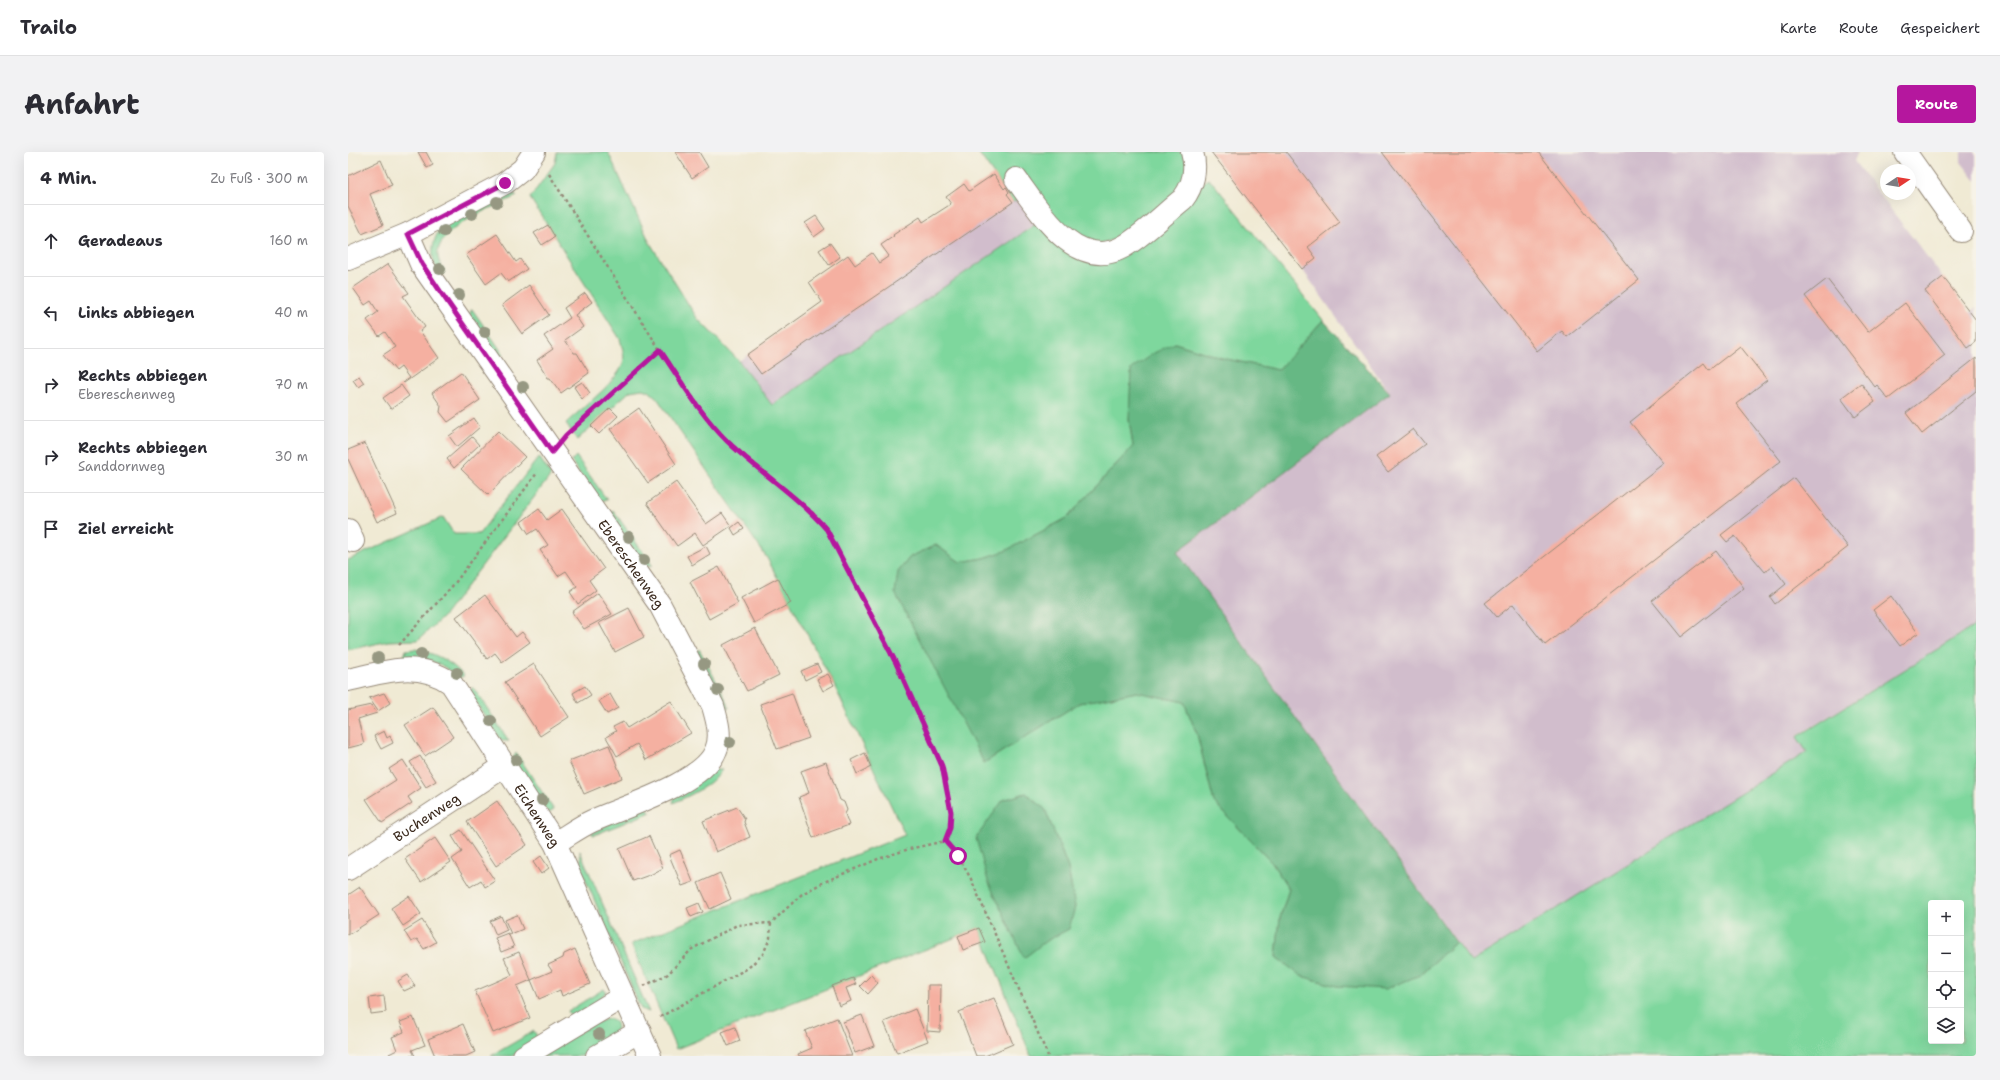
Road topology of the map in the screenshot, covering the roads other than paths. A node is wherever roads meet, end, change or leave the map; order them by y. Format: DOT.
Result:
graph roads {
  1 [pos="534,152"];
  2 [pos="1192,152"];
  3 [pos="1905,152"];
  4 [pos="1016,179"];
  5 [pos="1961,232"];
  6 [pos="408,234"];
  7 [pos="348,259"];
  8 [pos="348,680"];
  9 [pos="506,765"];
  10 [pos="555,843"];
  11 [pos="348,869"];
  12 [pos="624,996"];
  13 [pos="640,1031"];
  14 [pos="524,1056"];
  15 [pos="597,1056"];
  16 [pos="650,1056"];
  1 -- 6 [label="street"];
  2 -- 4 [label="street"];
  3 -- 5 [label="street"];
  6 -- 7 [label="street"];
  6 -- 10 [label="street, Ebereschenweg"];
  8 -- 9 [label="street, Eichenweg"];
  9 -- 10 [label="street, Eichenweg"];
  9 -- 11 [label="street, Buchenweg"];
  10 -- 12 [label="street, Eichenweg"];
  12 -- 13 [label="street, Eichenweg"];
  12 -- 14 [label="street"];
  13 -- 15 [label="street"];
  13 -- 16 [label="street, Eichenweg"];
}
